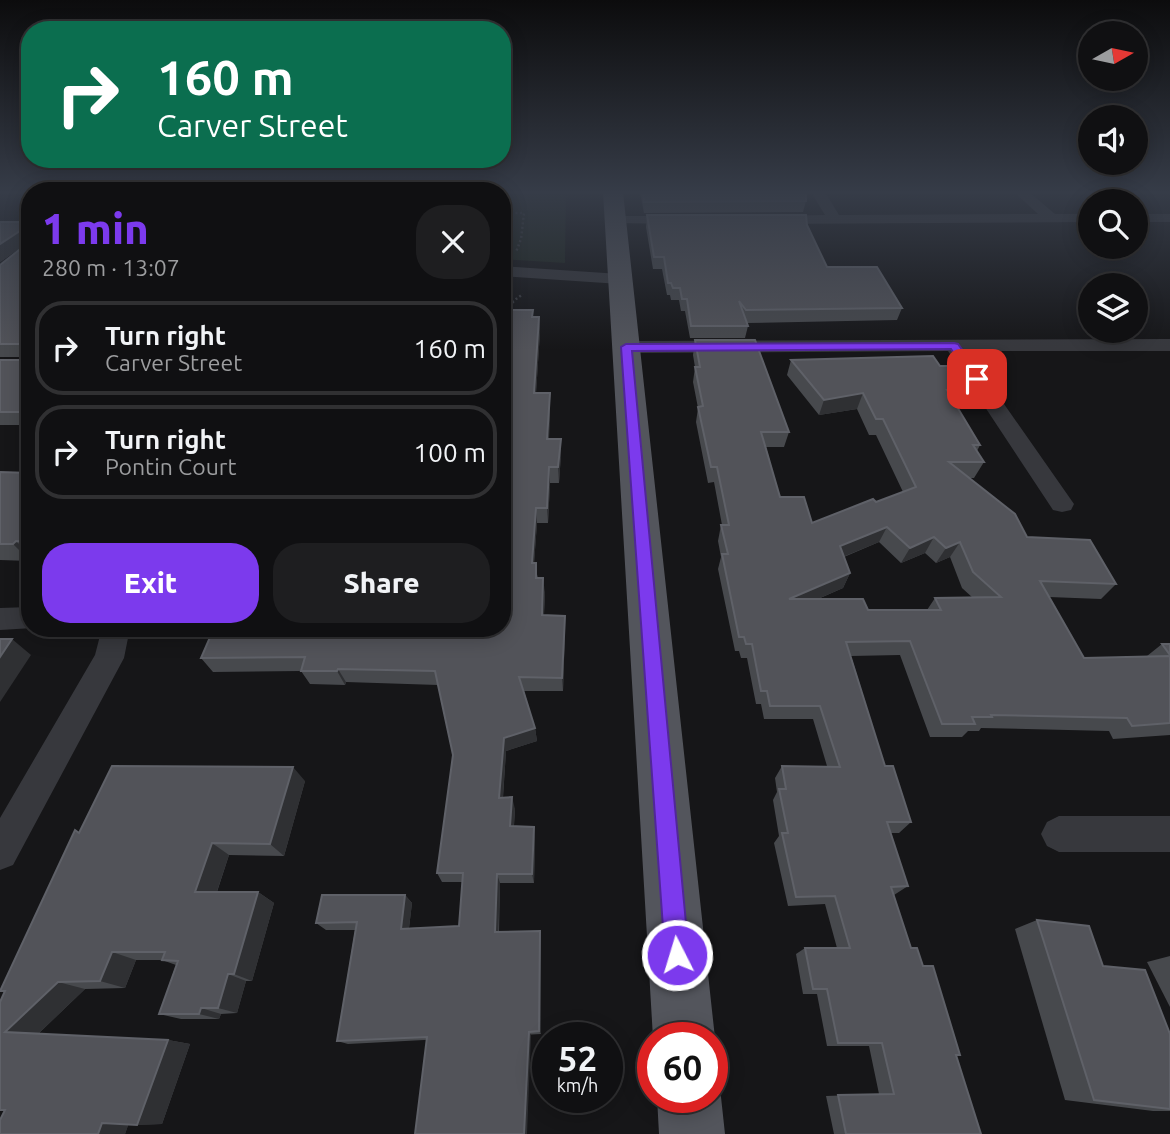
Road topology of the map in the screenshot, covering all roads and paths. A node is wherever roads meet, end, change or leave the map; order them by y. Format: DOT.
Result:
graph roads {
  1 [pos="617,245"];
  2 [pos="511,265"];
  3 [pos="620,278"];
  4 [pos="1170,345"];
  5 [pos="954,346"];
  6 [pos="626,347"];
  7 [pos="1062,504"];
  8 [pos="21,618"];
  9 [pos="0,619"];
  10 [pos="114,637"];
  11 [pos="1059,834"];
  12 [pos="1170,834"];
  13 [pos="0,852"];
  14 [pos="683,1022"];
  15 [pos="690,1113"];
  16 [pos="692,1134"];
  1 -- 3 [label="main road"];
  2 -- 3 [label="street"];
  3 -- 6 [label="main road"];
  4 -- 5 [label="street"];
  5 -- 6 [label="street"];
  5 -- 7 [label="street"];
  6 -- 14 [label="main road"];
  8 -- 9 [label="street"];
  10 -- 13 [label="street"];
  11 -- 12 [label="street"];
  15 -- 16 [label="main road"];
}
